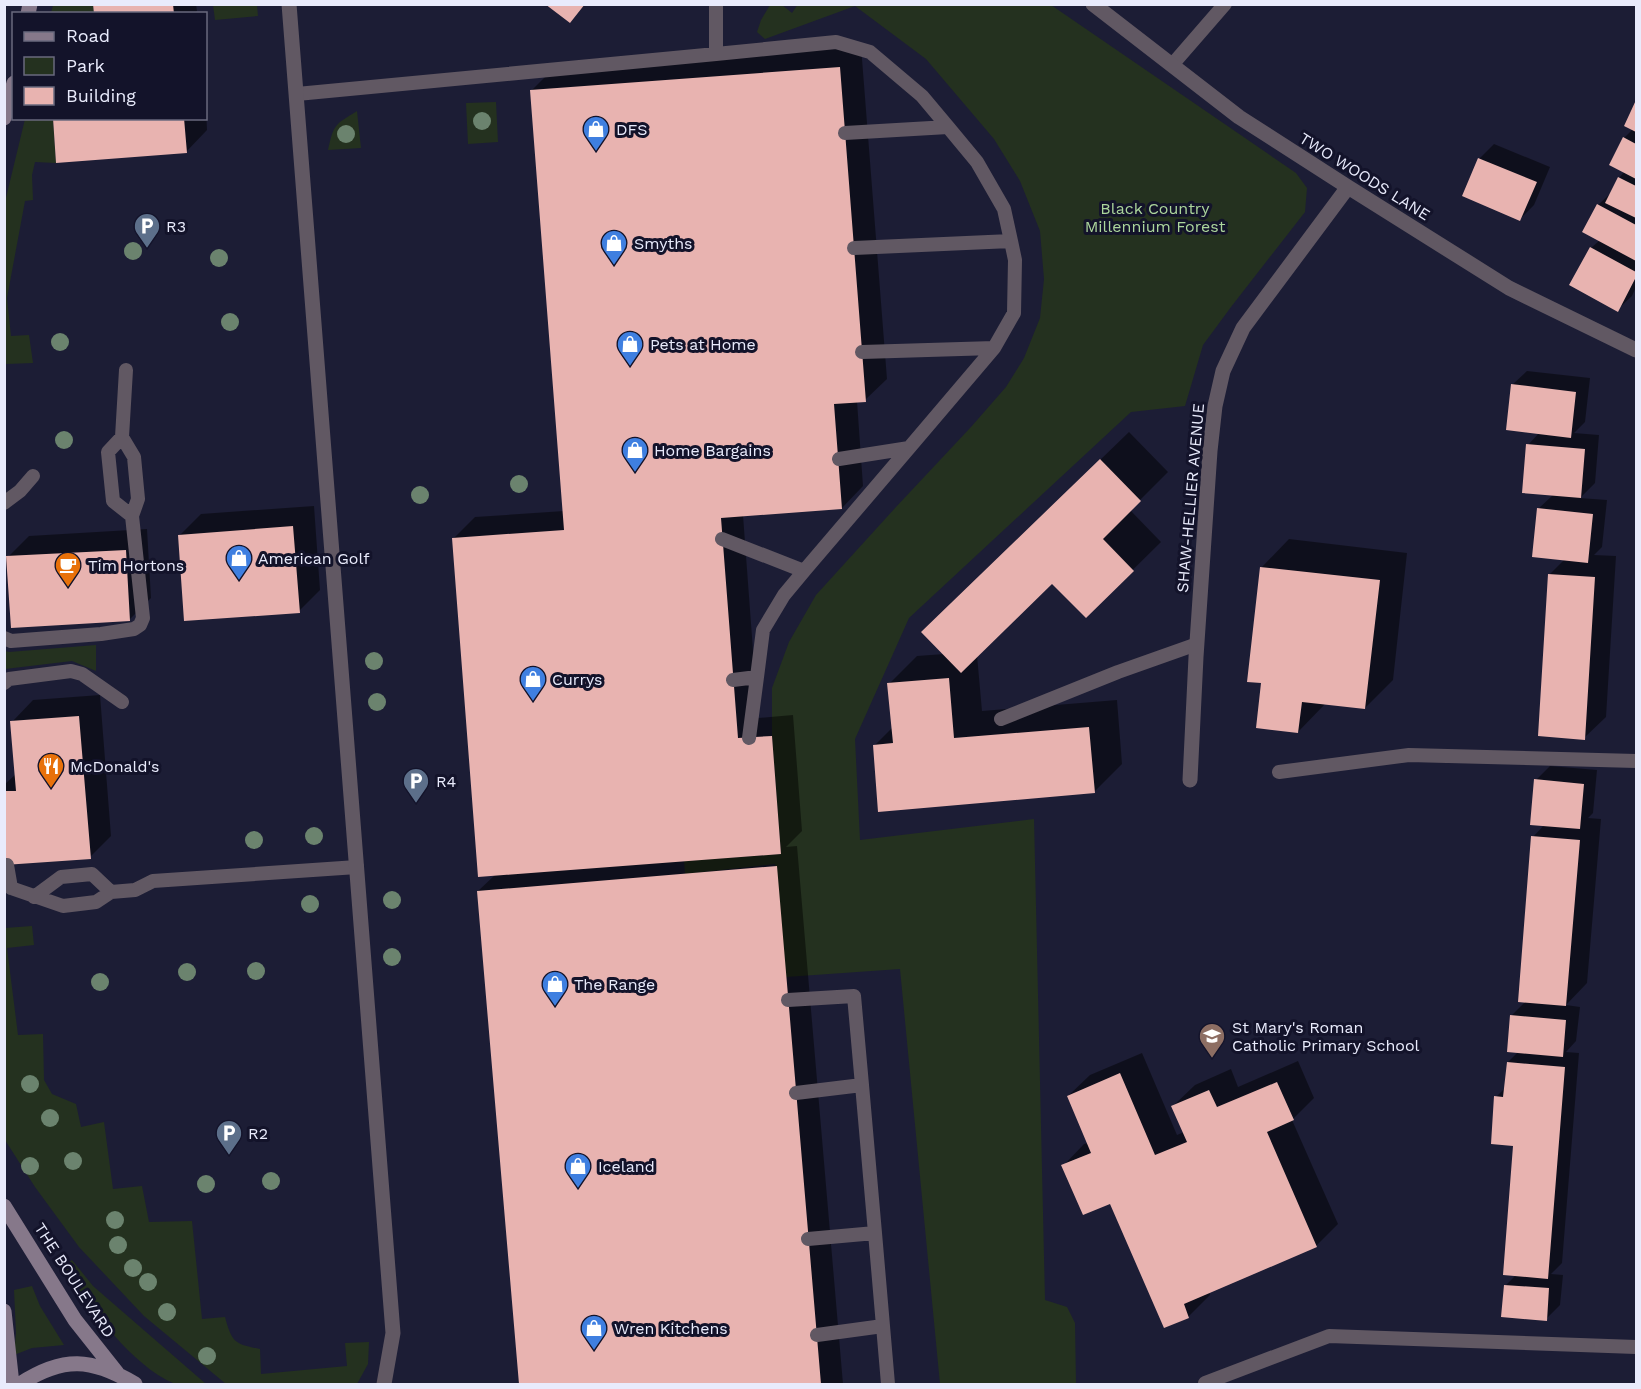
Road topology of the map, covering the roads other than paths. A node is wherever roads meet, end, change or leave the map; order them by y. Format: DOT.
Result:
graph roads {
  1 [pos="289,4"];
  2 [pos="716,4"];
  3 [pos="1093,4"];
  4 [pos="1225,4"];
  5 [pos="716,54"];
  6 [pos="1172,65"];
  7 [pos="12,90"];
  8 [pos="297,94"];
  9 [pos="4,118"];
  10 [pos="948,127"];
  11 [pos="845,133"];
  12 [pos="1348,188"];
  13 [pos="1011,241"];
  14 [pos="854,248"];
  15 [pos="994,348"];
  16 [pos="1636,350"];
  17 [pos="862,352"];
  18 [pos="126,370"];
  19 [pos="122,437"];
  20 [pos="909,448"];
  21 [pos="839,459"];
  22 [pos="33,476"];
  23 [pos="4,503"];
  24 [pos="132,516"];
  25 [pos="722,539"];
  26 [pos="804,571"];
  27 [pos="4,638"];
  28 [pos="1197,644"];
  29 [pos="757,676"];
  30 [pos="733,680"];
  31 [pos="4,683"];
  32 [pos="122,702"];
  33 [pos="1001,718"];
  34 [pos="749,738"];
  35 [pos="1636,761"];
  36 [pos="1279,772"];
  37 [pos="1190,780"];
  38 [pos="7,865"];
  39 [pos="357,867"];
  40 [pos="8,885"];
  41 [pos="111,892"];
  42 [pos="34,897"];
  43 [pos="788,1000"];
  44 [pos="862,1085"];
  45 [pos="796,1093"];
  46 [pos="4,1206"];
  47 [pos="875,1233"];
  48 [pos="808,1239"];
  49 [pos="4,1311"];
  50 [pos="883,1326"];
  51 [pos="817,1335"];
  52 [pos="1636,1347"];
  53 [pos="117,1373"];
  54 [pos="1205,1383"];
  55 [pos="12,1384"];
  56 [pos="20,1384"];
  57 [pos="135,1384"];
  58 [pos="384,1384"];
  59 [pos="888,1384"];
  1 -- 8 [label="street"];
  2 -- 5 [label="lane"];
  3 -- 6 [label="street, TWO WOODS LANE"];
  4 -- 6 [label="lane"];
  5 -- 8 [label="lane"];
  5 -- 10 [label="lane"];
  6 -- 12 [label="street, TWO WOODS LANE"];
  7 -- 9 [label="street"];
  8 -- 39 [label="street"];
  10 -- 11 [label="lane"];
  10 -- 13 [label="lane"];
  12 -- 16 [label="street, TWO WOODS LANE"];
  12 -- 28 [label="street, SHAW-HELLIER AVENUE"];
  13 -- 14 [label="lane"];
  13 -- 15 [label="lane"];
  15 -- 17 [label="lane"];
  15 -- 20 [label="lane"];
  18 -- 19 [label="lane"];
  19 -- 24 [label="lane"];
  19 -- 24 [label="lane"];
  20 -- 21 [label="lane"];
  20 -- 26 [label="lane"];
  22 -- 23 [label="lane"];
  24 -- 27 [label="lane"];
  25 -- 26 [label="lane"];
  26 -- 29 [label="lane"];
  28 -- 33 [label="lane"];
  28 -- 37 [label="street, SHAW-HELLIER AVENUE"];
  29 -- 30 [label="lane"];
  29 -- 34 [label="lane"];
  31 -- 32 [label="lane"];
  35 -- 36 [label="lane"];
  38 -- 40 [label="lane"];
  39 -- 41 [label="lane"];
  39 -- 58 [label="street"];
  40 -- 42 [label="lane"];
  41 -- 42 [label="lane"];
  41 -- 42 [label="lane"];
  43 -- 44 [label="lane"];
  44 -- 45 [label="lane"];
  44 -- 47 [label="lane"];
  46 -- 53 [label="street, THE BOULEVARD"];
  47 -- 48 [label="lane"];
  47 -- 50 [label="lane"];
  49 -- 55 [label="street"];
  50 -- 51 [label="lane"];
  50 -- 59 [label="lane"];
  52 -- 54 [label="lane"];
  53 -- 56 [label="street"];
  53 -- 57 [label="street"];
}
